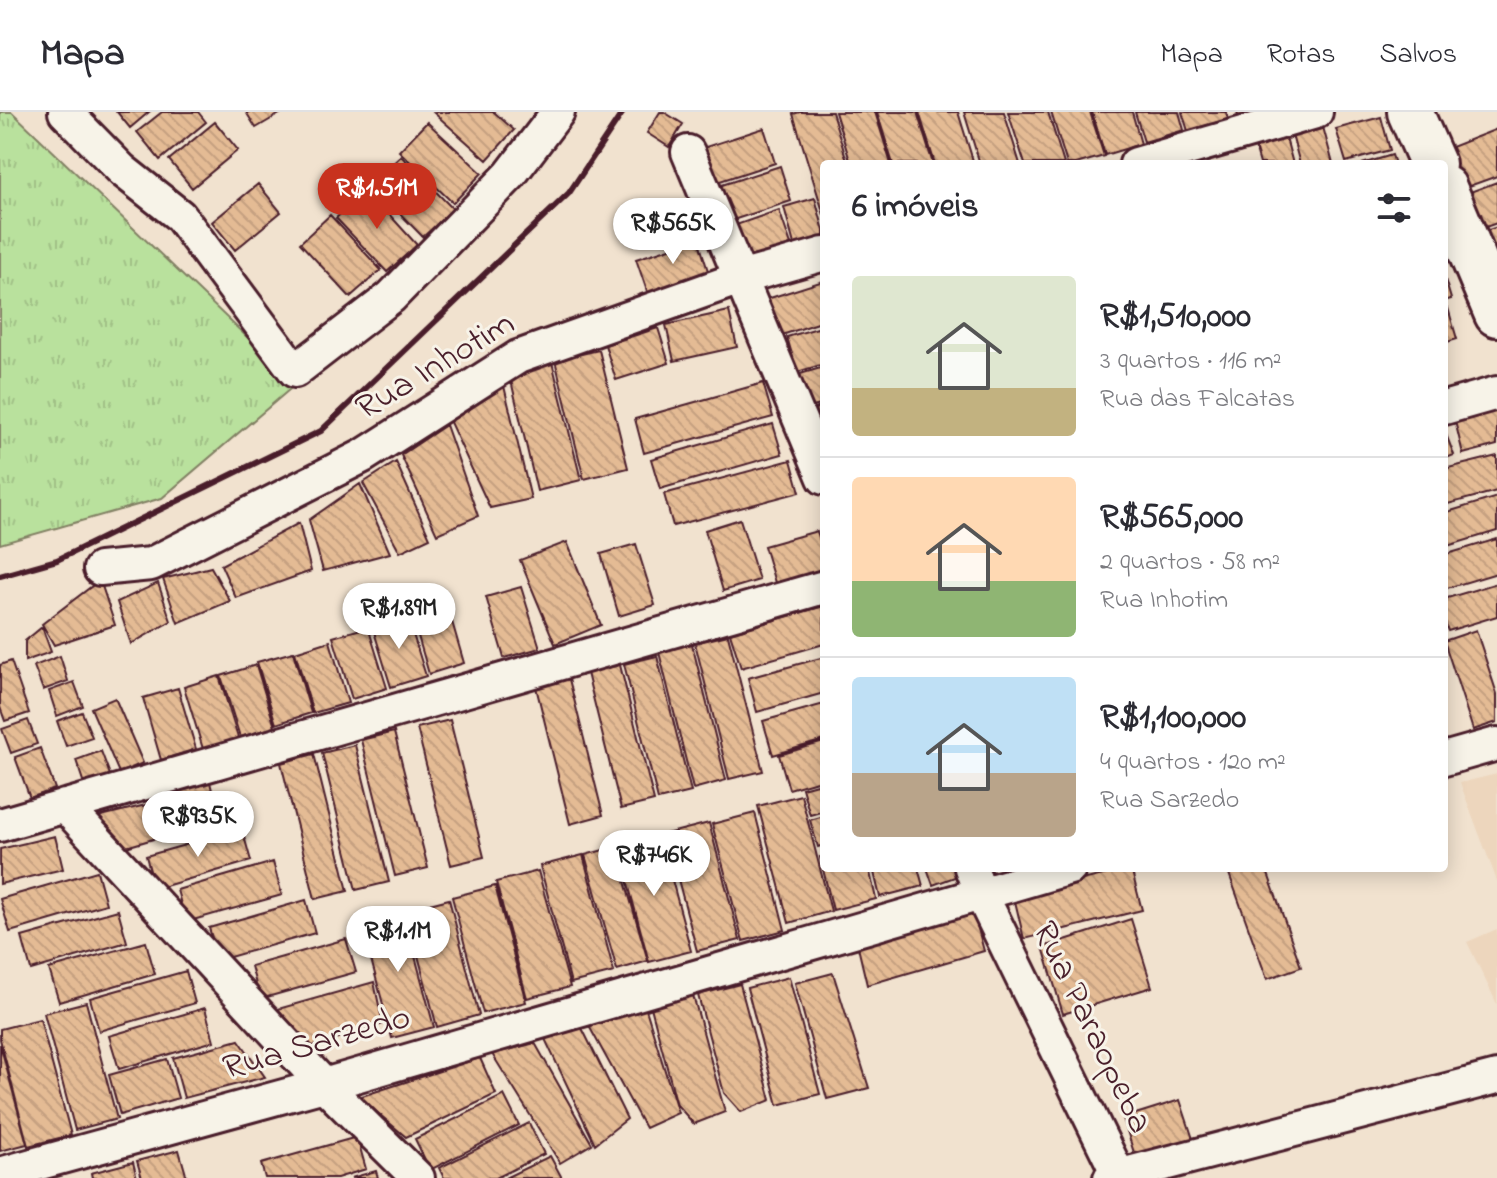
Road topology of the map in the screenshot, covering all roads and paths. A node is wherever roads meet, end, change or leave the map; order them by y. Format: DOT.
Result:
graph roads {
  1 [pos="65,112"];
  2 [pos="558,112"];
  3 [pos="1316,112"];
  4 [pos="1410,112"];
  5 [pos="688,152"];
  6 [pos="1150,160"];
  7 [pos="1431,160"];
  8 [pos="1448,198"];
  9 [pos="820,255"];
  10 [pos="740,278"];
  11 [pos="1497,314"];
  12 [pos="1497,393"];
  13 [pos="1448,407"];
  14 [pos="820,468"];
  15 [pos="100,569"];
  16 [pos="820,588"];
  17 [pos="1497,744"];
  18 [pos="1448,758"];
  19 [pos="65,806"];
  20 [pos="0,825"];
  21 [pos="1041,872"];
  22 [pos="976,881"];
  23 [pos="1497,1077"];
  24 [pos="324,1085"];
  25 [pos="0,1174"];
  26 [pos="1116,1177"];
  27 [pos="418,1178"];
  1 -- 2 [label="street"];
  3 -- 6 [label="street"];
  4 -- 7 [label="street"];
  5 -- 10 [label="street"];
  8 -- 11 [label="street"];
  9 -- 10 [label="street, Rua Inhotim"];
  10 -- 14 [label="street"];
  10 -- 15 [label="street, Rua Inhotim"];
  12 -- 13 [label="street"];
  16 -- 19 [label="street"];
  17 -- 18 [label="street"];
  19 -- 20 [label="street"];
  19 -- 24 [label="street"];
  21 -- 22 [label="street, Rua Sarzedo"];
  22 -- 24 [label="street, Rua Sarzedo"];
  22 -- 26 [label="street, Rua Paraopeba"];
  23 -- 26 [label="street"];
  24 -- 25 [label="street, Rua Sarzedo"];
  24 -- 27 [label="street"];
}
